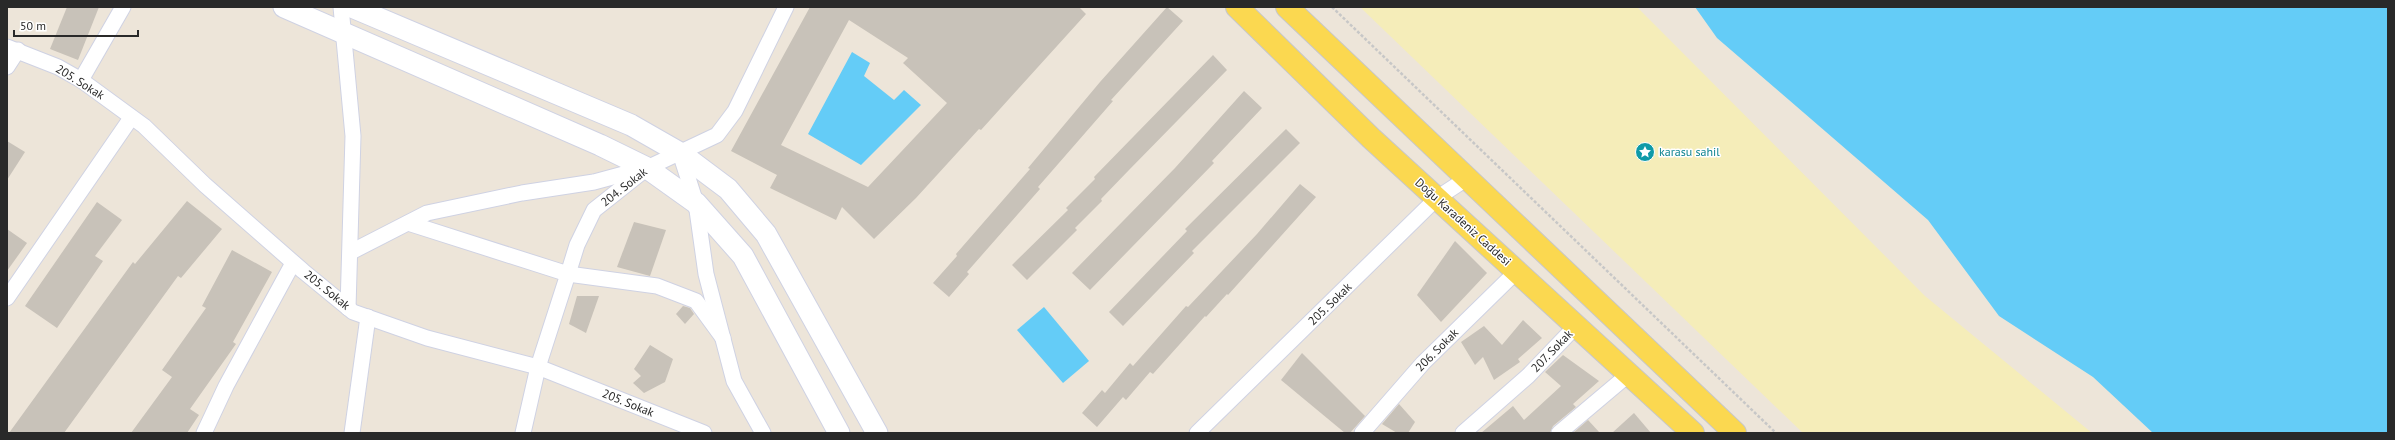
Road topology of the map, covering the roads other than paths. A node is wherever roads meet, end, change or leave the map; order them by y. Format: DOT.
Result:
graph roads {
  1 [pos="123,7"];
  2 [pos="284,7"];
  3 [pos="342,7"];
  4 [pos="352,7"];
  5 [pos="786,7"];
  6 [pos="1237,7"];
  7 [pos="1287,7"];
  8 [pos="344,33"];
  9 [pos="12,48"];
  10 [pos="7,67"];
  11 [pos="81,80"];
  12 [pos="131,118"];
  13 [pos="680,153"];
  14 [pos="647,168"];
  15 [pos="1466,178"];
  16 [pos="1437,198"];
  17 [pos="696,203"];
  18 [pos="408,223"];
  19 [pos="351,252"];
  20 [pos="293,263"];
  21 [pos="1517,271"];
  22 [pos="568,274"];
  23 [pos="7,298"];
  24 [pos="348,308"];
  25 [pos="368,317"];
  26 [pos="1576,326"];
  27 [pos="723,338"];
  28 [pos="538,367"];
  29 [pos="1629,374"];
  30 [pos="1684,430"];
  31 [pos="204,433"];
  32 [pos="352,433"];
  33 [pos="523,433"];
  34 [pos="704,433"];
  35 [pos="764,433"];
  36 [pos="840,433"];
  37 [pos="877,433"];
  38 [pos="1196,433"];
  39 [pos="1362,433"];
  40 [pos="1463,433"];
  41 [pos="1559,433"];
  42 [pos="1735,433"];
  1 -- 11 [label="street"];
  2 -- 8 [label="main road"];
  3 -- 8 [label="street"];
  4 -- 13 [label="main road"];
  5 -- 13 [label="street, 204. Sokak"];
  6 -- 16 [label="main road, Doğu Karadeniz Caddesi"];
  7 -- 15 [label="main road"];
  8 -- 14 [label="main road"];
  8 -- 19 [label="street"];
  9 -- 10 [label="street"];
  9 -- 11 [label="street, 205. Sokak"];
  11 -- 12 [label="street, 205. Sokak"];
  12 -- 20 [label="street, 205. Sokak"];
  12 -- 23 [label="street"];
  13 -- 14 [label="street, 204. Sokak"];
  13 -- 17 [label="street"];
  13 -- 37 [label="main road"];
  14 -- 17 [label="main road"];
  14 -- 18 [label="street"];
  14 -- 22 [label="street, 204. Sokak"];
  15 -- 16 [label="street, 205. Sokak"];
  15 -- 42 [label="main road"];
  16 -- 21 [label="main road, Doğu Karadeniz Caddesi"];
  16 -- 38 [label="street, 205. Sokak"];
  17 -- 27 [label="street"];
  17 -- 36 [label="main road"];
  18 -- 19 [label="street"];
  18 -- 22 [label="street"];
  19 -- 24 [label="street"];
  20 -- 24 [label="street, 205. Sokak"];
  20 -- 31 [label="street"];
  21 -- 26 [label="main road, Doğu Karadeniz Caddesi"];
  21 -- 39 [label="street, 206. Sokak"];
  22 -- 27 [label="street"];
  22 -- 28 [label="street, 204. Sokak"];
  24 -- 25 [label="street, 205. Sokak"];
  25 -- 28 [label="street, 205. Sokak"];
  25 -- 32 [label="street"];
  26 -- 29 [label="main road, Doğu Karadeniz Caddesi"];
  26 -- 40 [label="street, 207. Sokak"];
  27 -- 35 [label="street"];
  28 -- 33 [label="street, 204. Sokak"];
  28 -- 34 [label="street, 205. Sokak"];
  29 -- 30 [label="main road, Doğu Karadeniz Caddesi"];
  29 -- 41 [label="street"];
}
